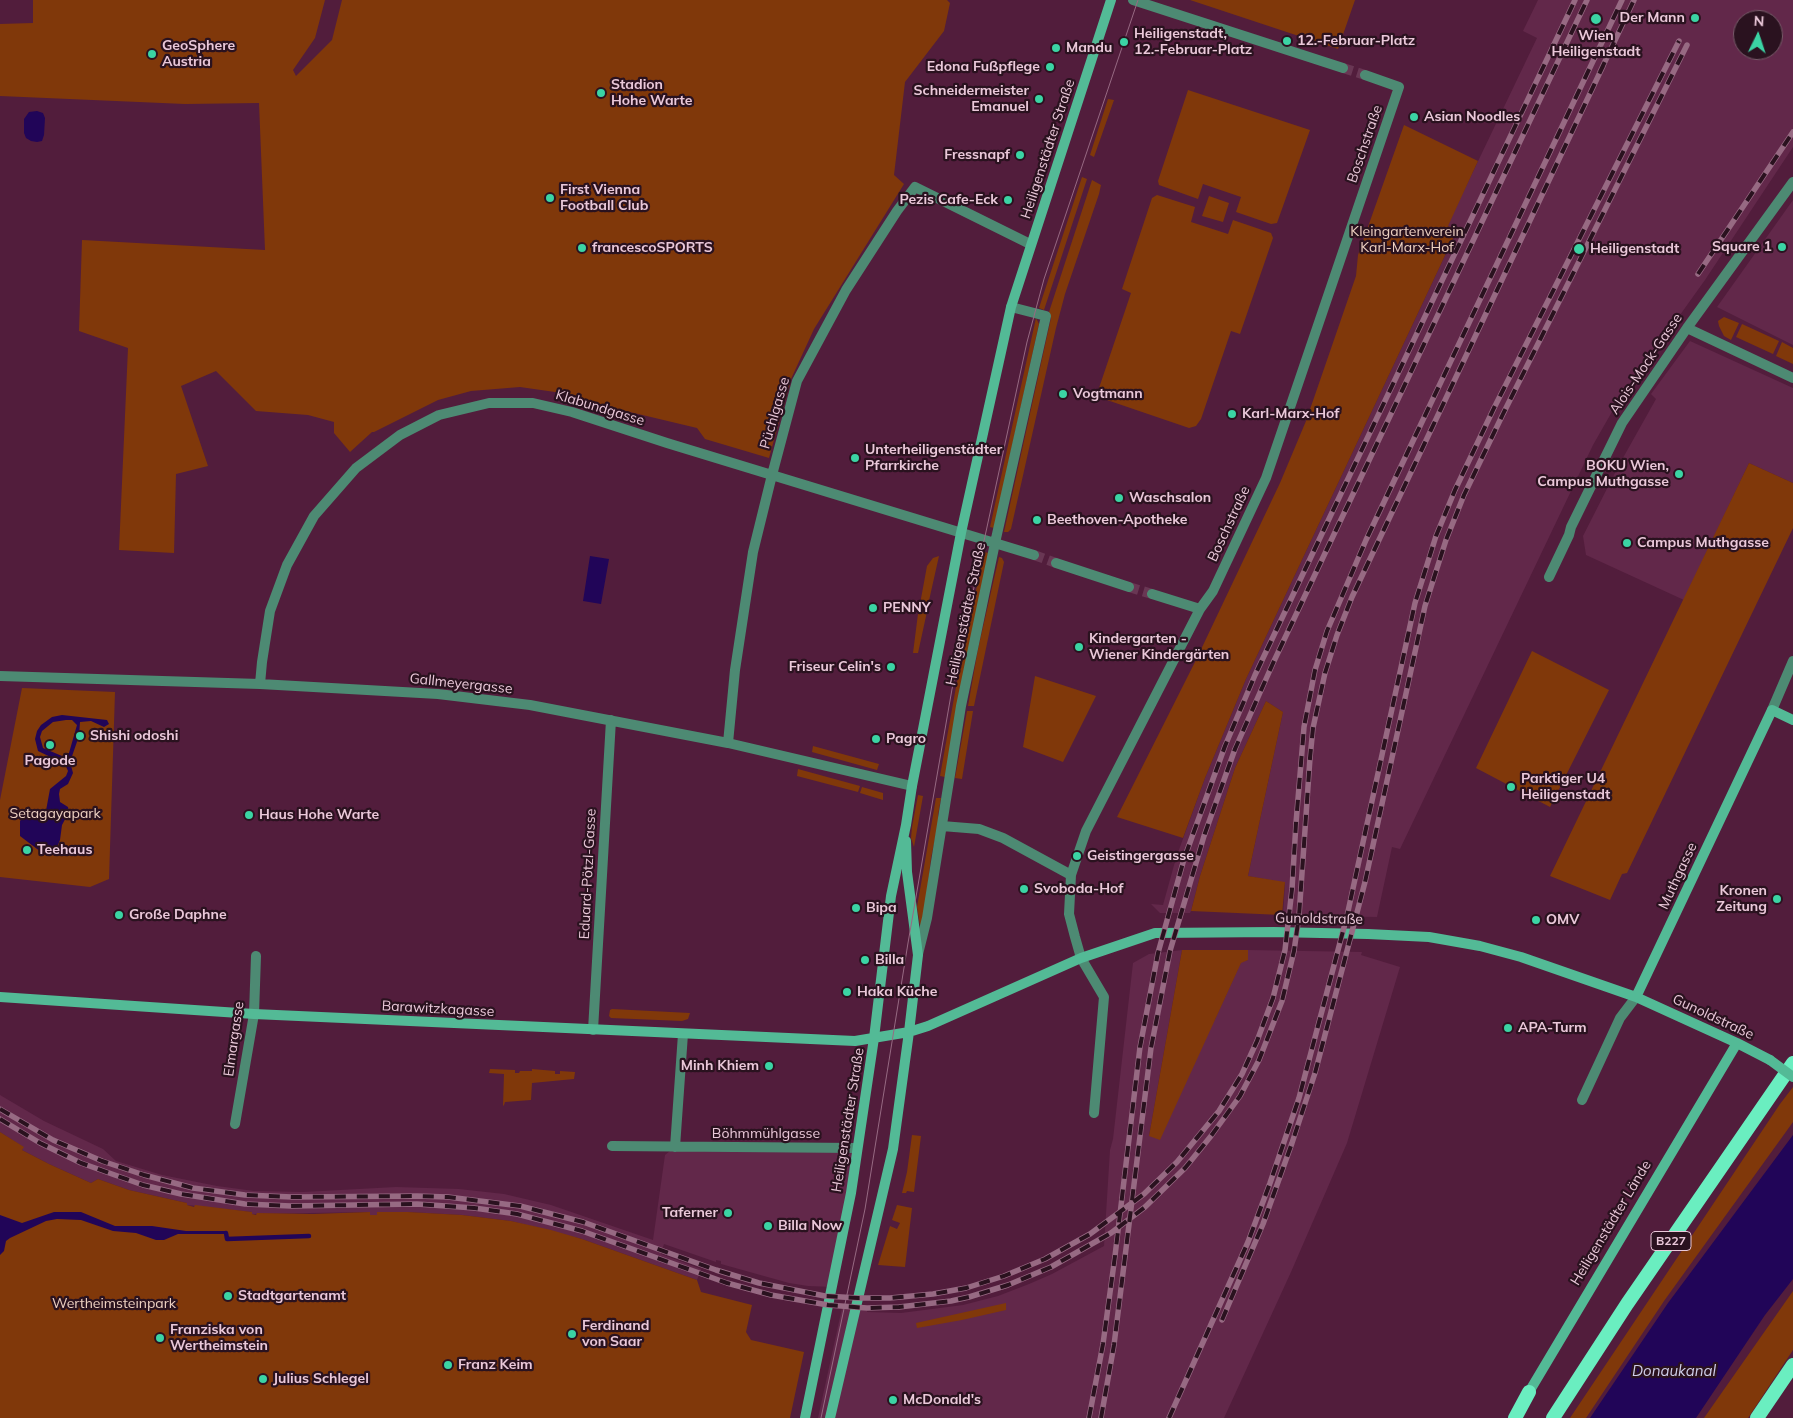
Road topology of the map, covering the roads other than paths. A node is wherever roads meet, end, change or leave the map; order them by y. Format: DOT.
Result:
graph roads {
  1 [pos="1111,0"];
  2 [pos="1133,0"];
  3 [pos="1343,68"];
  4 [pos="1365,75"];
  5 [pos="1793,182"];
  6 [pos="1030,244"];
  7 [pos="1011,307"];
  8 [pos="1687,328"];
  9 [pos="1793,378"];
  10 [pos="772,475"];
  11 [pos="961,533"];
  12 [pos="995,543"];
  13 [pos="1034,555"];
  14 [pos="1056,563"];
  15 [pos="1549,577"];
  16 [pos="1129,587"];
  17 [pos="1152,594"];
  18 [pos="1200,609"];
  19 [pos="1793,661"];
  20 [pos="0,676"];
  21 [pos="260,684"];
  22 [pos="1772,710"];
  23 [pos="611,720"];
  24 [pos="1793,720"];
  25 [pos="728,743"];
  26 [pos="912,786"];
  27 [pos="906,825"];
  28 [pos="942,826"];
  29 [pos="1072,875"];
  30 [pos="918,955"];
  31 [pos="256,956"];
  32 [pos="1081,958"];
  33 [pos="0,997"];
  34 [pos="1636,997"];
  35 [pos="254,1014"];
  36 [pos="593,1030"];
  37 [pos="909,1032"];
  38 [pos="683,1034"];
  39 [pos="874,1038"];
  40 [pos="1738,1043"];
  41 [pos="1792,1069"];
  42 [pos="1582,1100"];
  43 [pos="1094,1113"];
  44 [pos="235,1124"];
  45 [pos="612,1146"];
  46 [pos="675,1147"];
  47 [pos="857,1148"];
  48 [pos="1793,1365"];
  49 [pos="1529,1392"];
  50 [pos="804,1418"];
  51 [pos="830,1418"];
  52 [pos="1510,1418"];
  53 [pos="1515,1418"];
  54 [pos="1553,1418"];
  55 [pos="1757,1418"];
  1 -- 6 [label="main road, Heiligenstädter Straße"];
  2 -- 3 [label="street"];
  4 -- 18 [label="street, Boschstraße"];
  5 -- 8 [label="street, Alois-Mock-Gasse"];
  6 -- 7 [label="main road, Heiligenstädter Straße"];
  6 -- 10 [label="street, Püchlgasse"];
  7 -- 11 [label="main road, Heiligenstädter Straße"];
  7 -- 12 [label="street, Heiligenstädter Straße"];
  8 -- 9 [label="street"];
  8 -- 15 [label="street, Alois-Mock-Gasse"];
  10 -- 11 [label="street, Klabundgasse"];
  10 -- 21 [label="street, Klabundgasse"];
  10 -- 25 [label="street, Püchlgasse"];
  11 -- 12 [label="street, Klabundgasse"];
  11 -- 26 [label="main road, Heiligenstädter Straße"];
  12 -- 13 [label="street, Klabundgasse"];
  12 -- 28 [label="street, Heiligenstädter Straße"];
  14 -- 16 [label="street"];
  17 -- 18 [label="street"];
  18 -- 29 [label="street, Boschstraße"];
  19 -- 22 [label="street, Muthgasse"];
  20 -- 21 [label="street, Gallmeyergasse"];
  21 -- 23 [label="street, Gallmeyergasse"];
  22 -- 24 [label="main road"];
  22 -- 34 [label="main road, Muthgasse"];
  23 -- 25 [label="street, Gallmeyergasse"];
  23 -- 36 [label="street, Eduard-Pötzl-Gasse"];
  25 -- 26 [label="street, Gallmeyergasse"];
  26 -- 27 [label="main road, Heiligenstädter Straße"];
  27 -- 30 [label="main road, Heiligenstädter Straße"];
  27 -- 39 [label="main road, Heiligenstädter Straße"];
  28 -- 29 [label="street"];
  28 -- 30 [label="street, Heiligenstädter Straße"];
  29 -- 32 [label="street, Boschstraße"];
  30 -- 37 [label="main road, Heiligenstädter Straße"];
  31 -- 35 [label="street, Elmargasse"];
  32 -- 34 [label="main road, Gunoldstraße"];
  32 -- 37 [label="main road, Gunoldstraße"];
  32 -- 43 [label="street, Boschstraße"];
  33 -- 35 [label="main road, Barawitzkagasse"];
  34 -- 40 [label="main road, Gunoldstraße"];
  34 -- 42 [label="street, Muthgasse"];
  35 -- 36 [label="main road, Barawitzkagasse"];
  35 -- 44 [label="street, Elmargasse"];
  36 -- 38 [label="main road, Barawitzkagasse"];
  37 -- 39 [label="main road, Gunoldstraße"];
  37 -- 51 [label="main road, Heiligenstädter Straße"];
  38 -- 39 [label="main road, Barawitzkagasse"];
  38 -- 46 [label="street"];
  39 -- 47 [label="main road, Heiligenstädter Straße"];
  40 -- 41 [label="main road, Gunoldstraße, bridge"];
  40 -- 49 [label="main road, Heiligenstädter Lände"];
  41 -- 54 [label="highway, B227"];
  45 -- 46 [label="street, Böhmmühlgasse"];
  46 -- 47 [label="street, Böhmmühlgasse"];
  47 -- 50 [label="main road, Heiligenstädter Straße"];
  48 -- 55 [label="highway"];
  49 -- 52 [label="street, Heiligenstädter Lände"];
  49 -- 53 [label="highway"];
}
